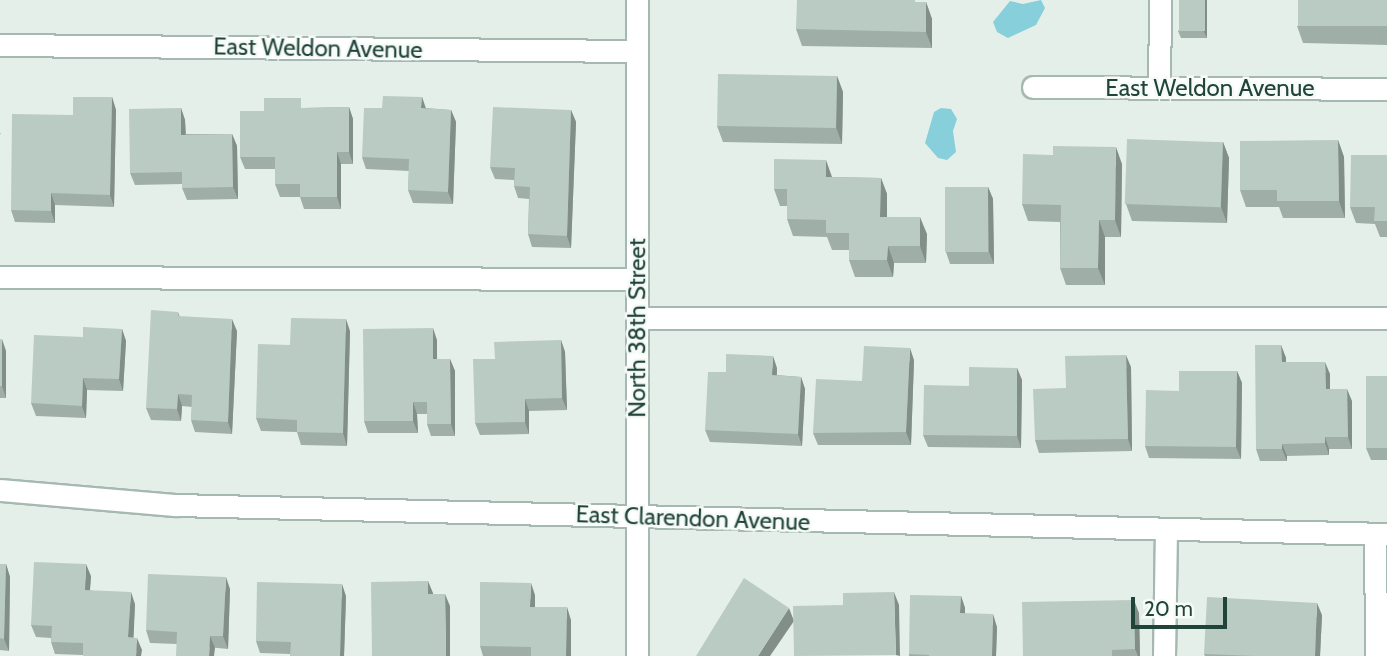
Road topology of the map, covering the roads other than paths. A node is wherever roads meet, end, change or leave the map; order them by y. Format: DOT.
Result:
graph roads {
  1 [pos="637,0"];
  2 [pos="1160,0"];
  3 [pos="0,45"];
  4 [pos="636,51"];
  5 [pos="1033,87"];
  6 [pos="1159,88"];
  7 [pos="1387,89"];
  8 [pos="0,277"];
  9 [pos="637,279"];
  10 [pos="637,318"];
  11 [pos="1387,318"];
  12 [pos="0,490"];
  13 [pos="637,517"];
  14 [pos="1166,531"];
  15 [pos="1381,534"];
  16 [pos="637,656"];
  17 [pos="1164,656"];
  18 [pos="1376,656"];
  1 -- 4 [label="street, North 38th Street"];
  2 -- 6 [label="street"];
  3 -- 4 [label="street, East Weldon Avenue"];
  4 -- 9 [label="street, North 38th Street"];
  5 -- 6 [label="street, East Weldon Avenue"];
  6 -- 7 [label="street, East Weldon Avenue"];
  8 -- 9 [label="street"];
  9 -- 10 [label="street, North 38th Street"];
  10 -- 11 [label="street"];
  10 -- 13 [label="street, North 38th Street"];
  12 -- 13 [label="street, East Clarendon Avenue"];
  13 -- 14 [label="street, East Clarendon Avenue"];
  13 -- 16 [label="street, North 38th Street"];
  14 -- 15 [label="street, East Clarendon Avenue"];
  14 -- 17 [label="street"];
  15 -- 18 [label="street"];
}
